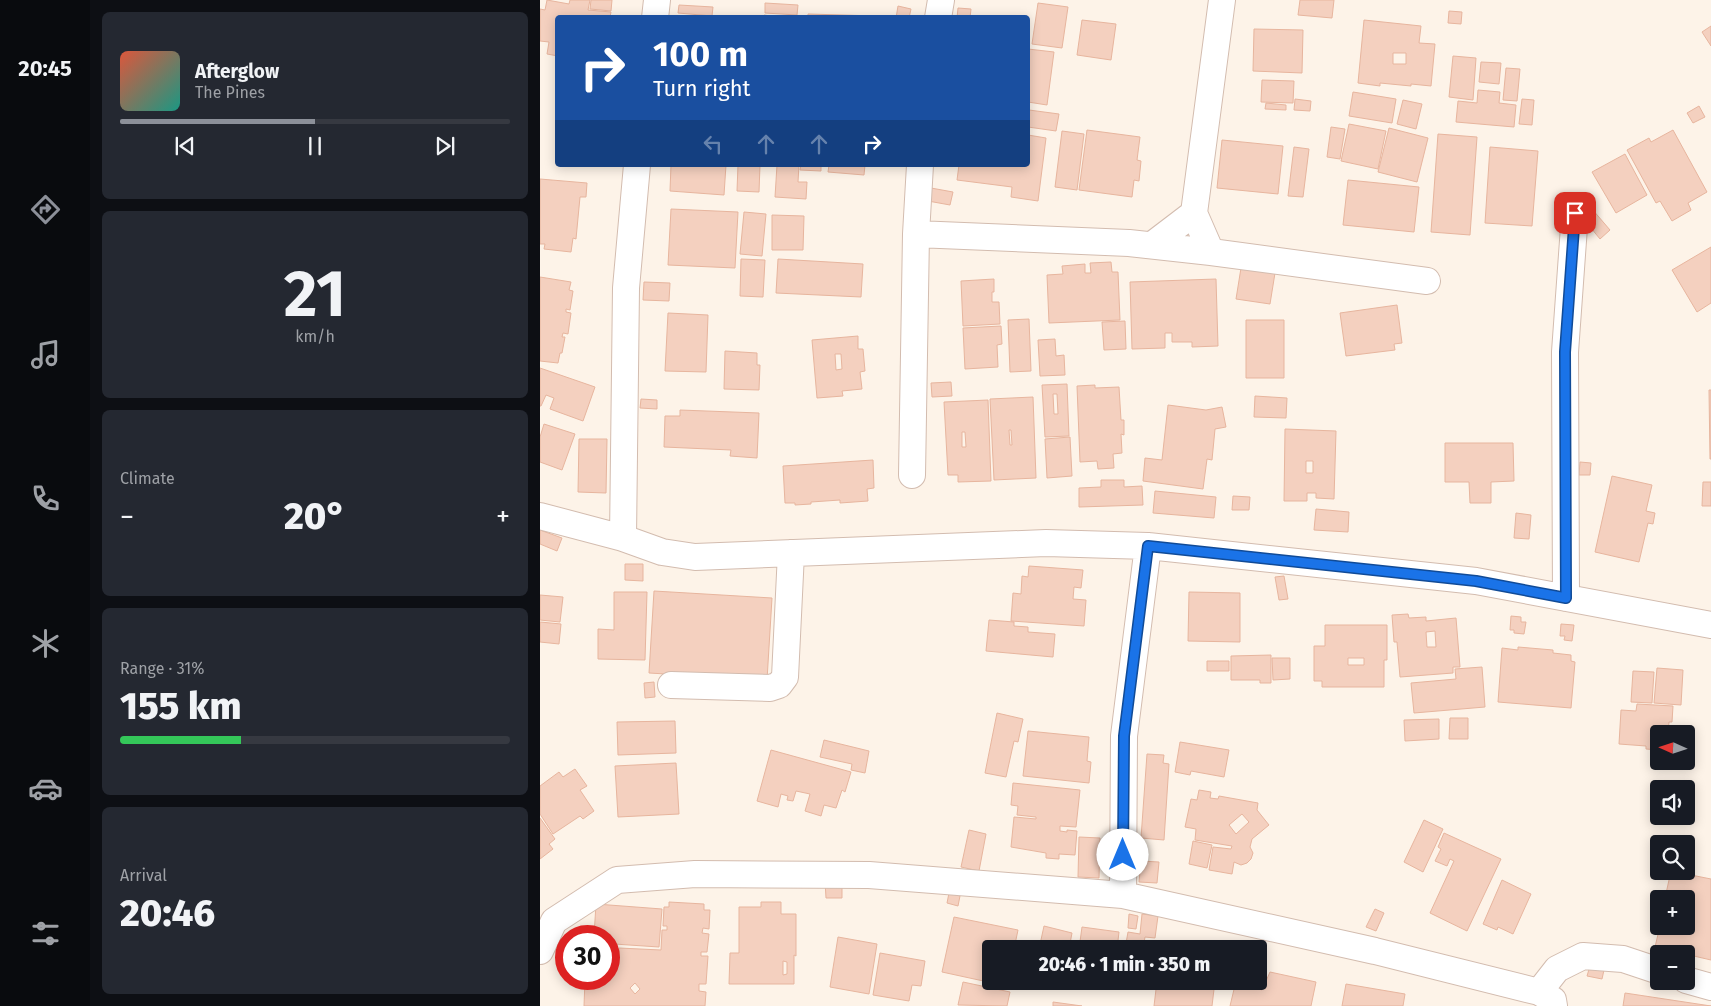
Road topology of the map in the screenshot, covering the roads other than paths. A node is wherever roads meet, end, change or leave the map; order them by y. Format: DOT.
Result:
graph roads {
  1 [pos="657,0"];
  2 [pos="941,0"];
  3 [pos="1222,0"];
  4 [pos="655,15"];
  5 [pos="938,15"];
  6 [pos="636,167"];
  7 [pos="920,167"];
  8 [pos="1194,213"];
  9 [pos="1575,213"];
  10 [pos="916,234"];
  11 [pos="1152,245"];
  12 [pos="1211,252"];
  13 [pos="1427,281"];
  14 [pos="912,475"];
  15 [pos="540,516"];
  16 [pos="623,538"];
  17 [pos="1148,546"];
  18 [pos="791,553"];
  19 [pos="1566,598"];
  20 [pos="1711,625"];
  21 [pos="671,685"];
  22 [pos="1123,895"];
  23 [pos="540,951"];
  24 [pos="1650,968"];
  25 [pos="1695,983"];
  26 [pos="1711,987"];
  27 [pos="1546,999"];
  1 -- 4 [label="street"];
  2 -- 5 [label="street"];
  3 -- 8 [label="street"];
  6 -- 16 [label="street"];
  7 -- 10 [label="street"];
  8 -- 11 [label="street"];
  8 -- 12 [label="street"];
  9 -- 19 [label="street"];
  10 -- 11 [label="street"];
  10 -- 14 [label="street"];
  11 -- 12 [label="street"];
  12 -- 13 [label="street"];
  15 -- 16 [label="street"];
  16 -- 18 [label="street"];
  17 -- 18 [label="street"];
  17 -- 19 [label="street"];
  17 -- 22 [label="street"];
  18 -- 21 [label="street"];
  19 -- 20 [label="street"];
  22 -- 23 [label="street"];
  22 -- 27 [label="street"];
  24 -- 27 [label="street"];
  25 -- 26 [label="street"];
}
